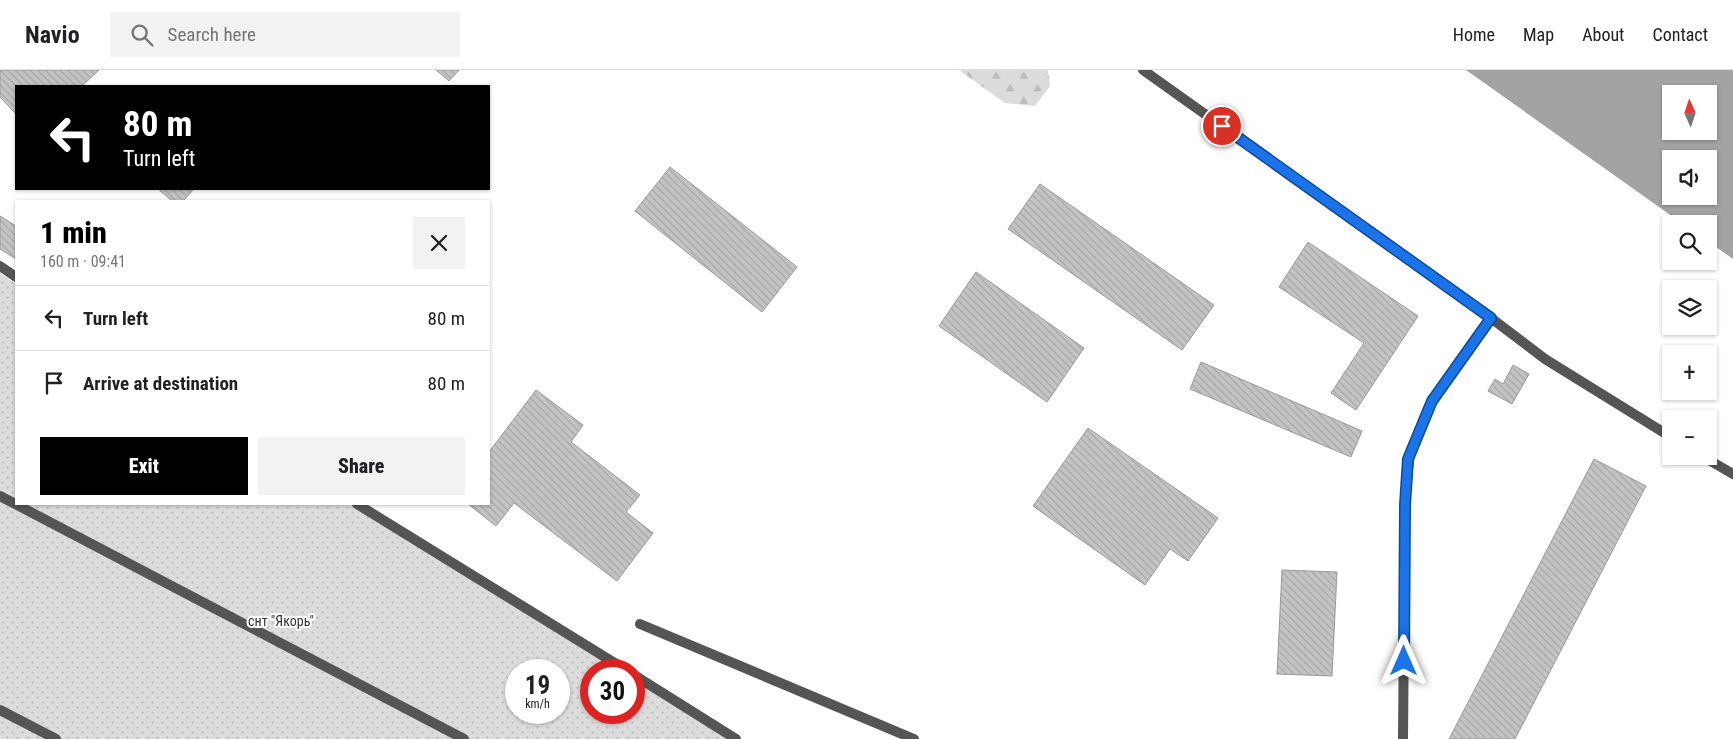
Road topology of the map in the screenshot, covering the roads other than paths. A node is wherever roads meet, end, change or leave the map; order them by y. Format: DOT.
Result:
graph roads {
  1 [pos="1142,70"];
  2 [pos="0,266"];
  3 [pos="15,276"];
  4 [pos="1491,318"];
  5 [pos="1662,432"];
  6 [pos="1717,465"];
  7 [pos="1733,474"];
  8 [pos="0,496"];
  9 [pos="15,504"];
  10 [pos="17,505"];
  11 [pos="358,505"];
  12 [pos="640,624"];
  13 [pos="608,659"];
  14 [pos="645,682"];
  15 [pos="0,710"];
  16 [pos="56,739"];
  17 [pos="464,739"];
  18 [pos="736,739"];
  19 [pos="914,739"];
  20 [pos="1403,739"];
  1 -- 4 [label="street"];
  2 -- 3 [label="street"];
  4 -- 5 [label="street"];
  4 -- 20 [label="street"];
  6 -- 7 [label="street"];
  8 -- 9 [label="street"];
  10 -- 17 [label="street"];
  11 -- 13 [label="street"];
  12 -- 19 [label="street"];
  14 -- 18 [label="street"];
  15 -- 16 [label="street"];
}
